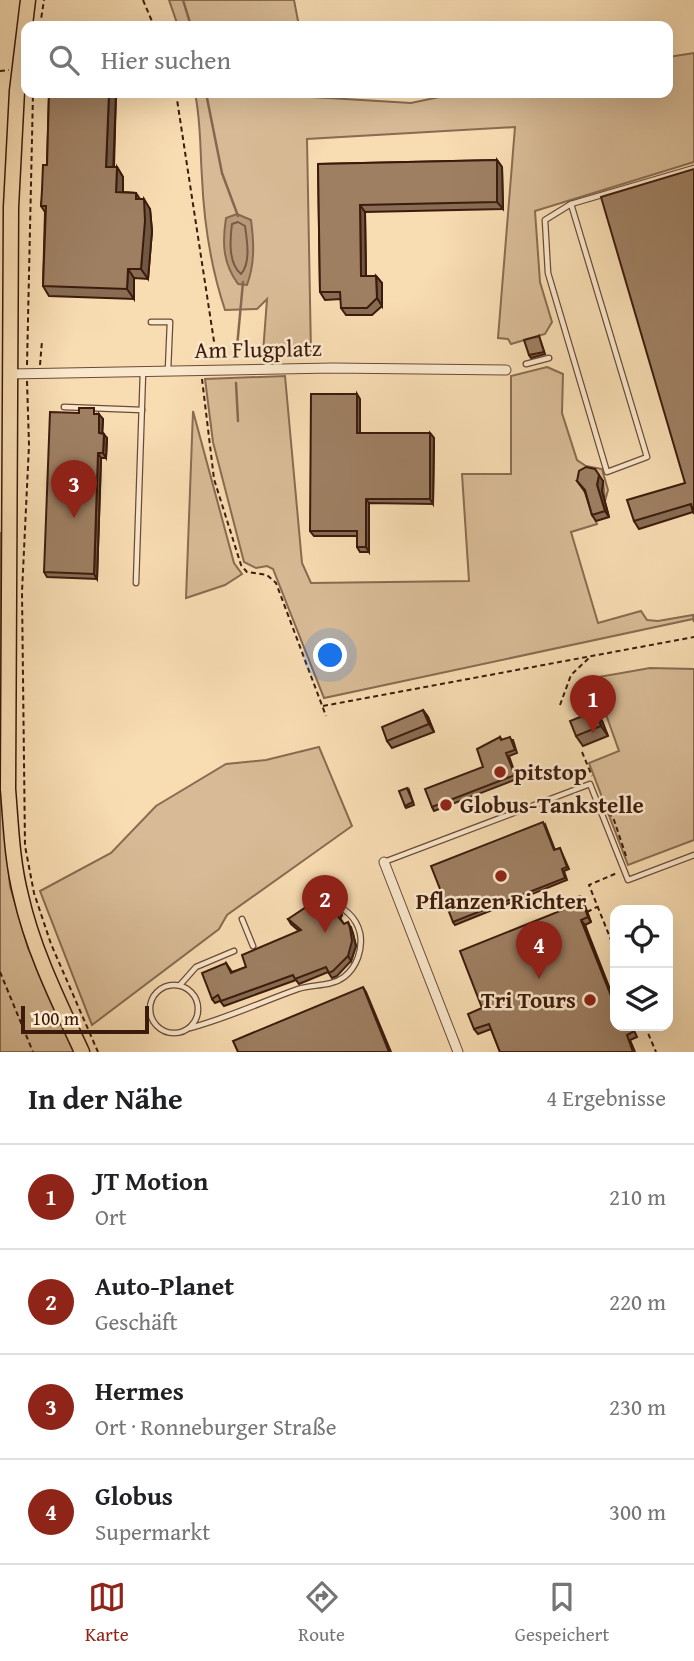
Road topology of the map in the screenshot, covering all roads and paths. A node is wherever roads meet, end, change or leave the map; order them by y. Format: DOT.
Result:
graph roads {
  1 [pos="28,0"];
  2 [pos="44,0"];
  3 [pos="143,0"];
  4 [pos="25,21"];
  5 [pos="41,21"];
  6 [pos="152,21"];
  7 [pos="21,58"];
  8 [pos="33,98"];
  9 [pos="177,98"];
  10 [pos="694,167"];
  11 [pos="571,204"];
  12 [pos="151,322"];
  13 [pos="42,341"];
  14 [pos="550,358"];
  15 [pos="526,364"];
  16 [pos="168,370"];
  17 [pos="202,370"];
  18 [pos="217,370"];
  19 [pos="506,370"];
  20 [pos="143,371"];
  21 [pos="40,372"];
  22 [pos="27,373"];
  23 [pos="5,375"];
  24 [pos="64,407"];
  25 [pos="142,410"];
  26 [pos="136,583"];
  27 [pos="694,637"];
  28 [pos="590,657"];
  29 [pos="560,705"];
  30 [pos="323,706"];
  31 [pos="326,716"];
  32 [pos="694,855"];
  33 [pos="384,862"];
  34 [pos="624,871"];
  35 [pos="326,901"];
  36 [pos="598,907"];
  37 [pos="587,912"];
  38 [pos="242,919"];
  39 [pos="610,937"];
  40 [pos="253,946"];
  41 [pos="234,951"];
  42 [pos="0,972"];
  43 [pos="180,985"];
  44 [pos="190,1028"];
  45 [pos="647,1031"];
  46 [pos="33,1052"];
  47 [pos="82,1052"];
  48 [pos="98,1052"];
  49 [pos="458,1052"];
  50 [pos="656,1052"];
  1 -- 4 [label="main road"];
  2 -- 5 [label="path"];
  3 -- 6 [label="path"];
  7 -- 23 [label="main road"];
  8 -- 22 [label="path"];
  9 -- 18 [label="path"];
  10 -- 11 [label="lane"];
  11 -- 11 [label="lane"];
  12 -- 16 [label="lane"];
  13 -- 21 [label="path"];
  14 -- 15 [label="lane"];
  16 -- 17 [label="street, Am Flugplatz"];
  16 -- 20 [label="street, Am Flugplatz"];
  17 -- 18 [label="street, Am Flugplatz"];
  17 -- 30 [label="path"];
  18 -- 19 [label="street, Am Flugplatz"];
  20 -- 21 [label="street, Am Flugplatz"];
  20 -- 25 [label="lane"];
  21 -- 22 [label="street, Am Flugplatz"];
  22 -- 23 [label="street, Am Flugplatz"];
  22 -- 48 [label="path"];
  23 -- 47 [label="main road"];
  24 -- 25 [label="lane"];
  25 -- 26 [label="lane"];
  27 -- 28 [label="path"];
  28 -- 29 [label="path"];
  28 -- 30 [label="path"];
  30 -- 31 [label="path"];
  32 -- 34 [label="lane"];
  33 -- 34 [label="lane"];
  33 -- 49 [label="street"];
  34 -- 36 [label="path"];
  35 -- 44 [label="lane"];
  36 -- 37 [label="path"];
  36 -- 39 [label="path"];
  38 -- 40 [label="lane"];
  41 -- 43 [label="lane"];
  42 -- 46 [label="path"];
  43 -- 44 [label="lane"];
  43 -- 44 [label="lane"];
  45 -- 50 [label="path"];
}
